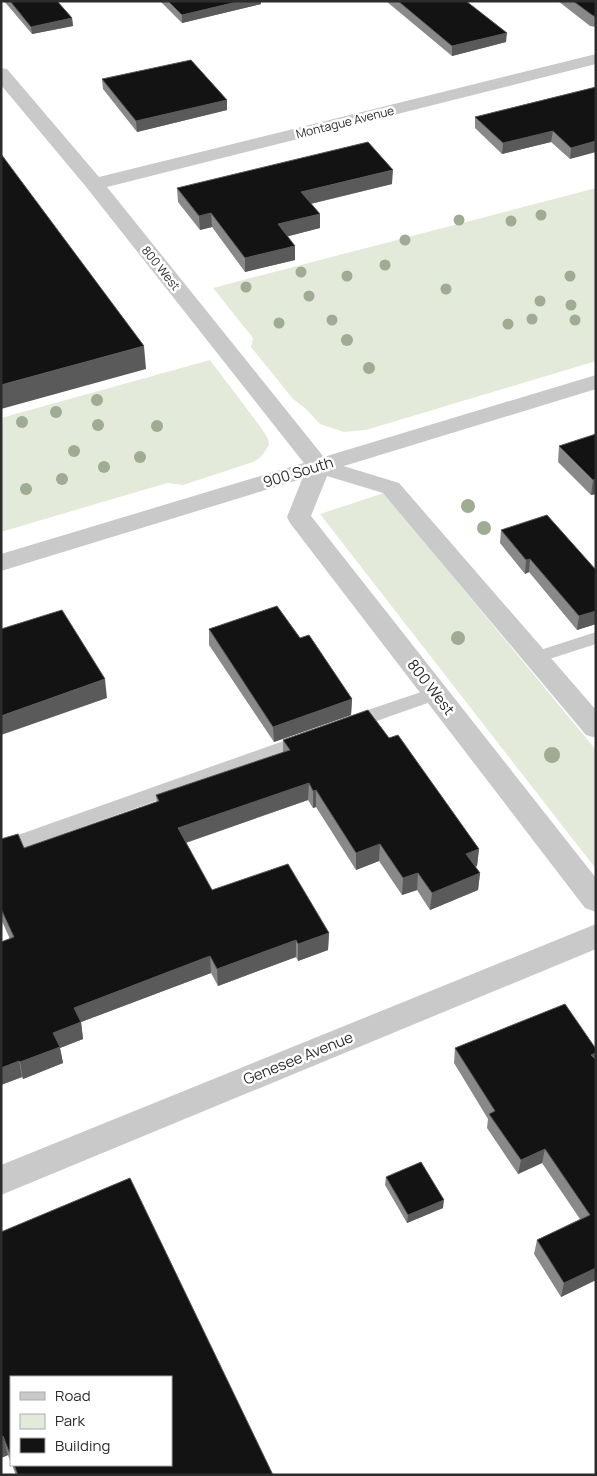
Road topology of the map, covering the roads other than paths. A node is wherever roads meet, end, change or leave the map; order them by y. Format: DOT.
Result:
graph roads {
  1 [pos="596,60"];
  2 [pos="1,74"];
  3 [pos="94,184"];
  4 [pos="596,382"];
  5 [pos="319,466"];
  6 [pos="1,563"];
  7 [pos="596,638"];
  8 [pos="537,657"];
  9 [pos="436,693"];
  10 [pos="596,728"];
  11 [pos="1,849"];
  12 [pos="596,900"];
  13 [pos="596,936"];
  14 [pos="1,1180"];
  1 -- 3 [label="street, Montague Avenue"];
  2 -- 3 [label="street, 800 West"];
  3 -- 5 [label="street, 800 West"];
  4 -- 5 [label="street, 900 South"];
  5 -- 6 [label="street, 900 South"];
  5 -- 8 [label="street"];
  5 -- 9 [label="street, 800 West"];
  7 -- 8 [label="lane"];
  8 -- 10 [label="street"];
  9 -- 11 [label="lane"];
  9 -- 12 [label="street, 800 West"];
  13 -- 14 [label="street, Genesee Avenue"];
}
